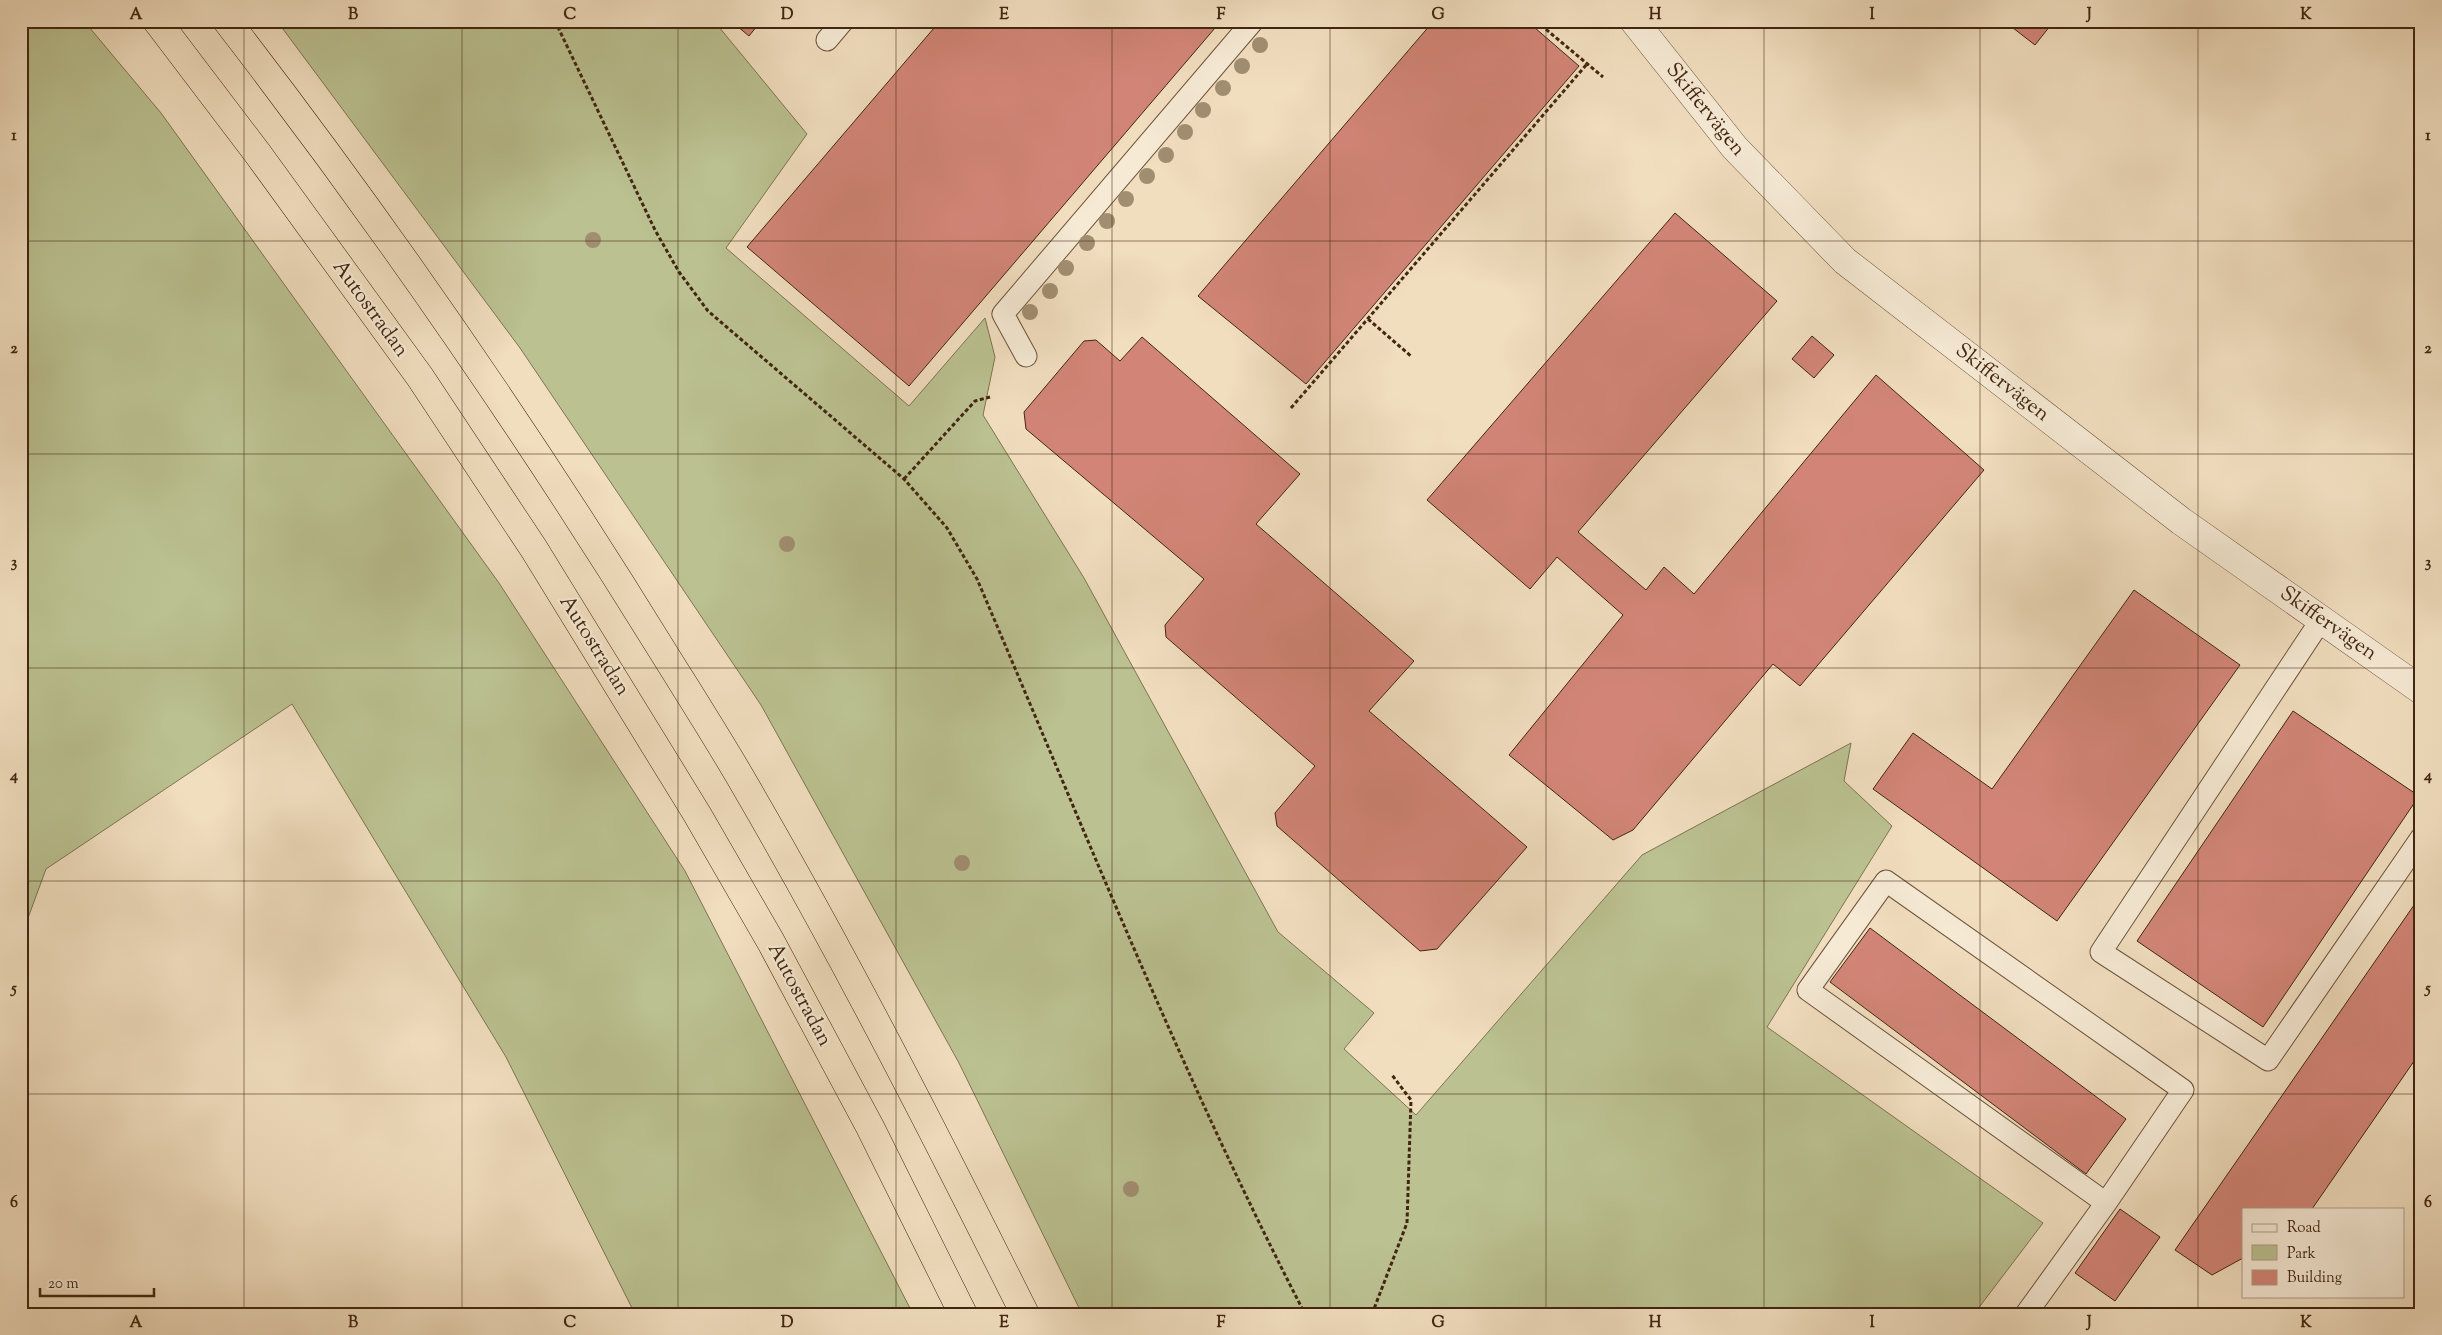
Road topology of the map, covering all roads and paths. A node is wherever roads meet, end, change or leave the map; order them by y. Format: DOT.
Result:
graph roads {
  1 [pos="157,21"];
  2 [pos="227,21"];
  3 [pos="555,21"];
  4 [pos="843,21"];
  5 [pos="1253,21"];
  6 [pos="1536,21"];
  7 [pos="1634,21"];
  8 [pos="828,40"];
  9 [pos="1587,64"];
  10 [pos="1602,77"];
  11 [pos="1368,319"];
  12 [pos="1026,356"];
  13 [pos="1412,357"];
  14 [pos="990,397"];
  15 [pos="1291,408"];
  16 [pos="904,479"];
  17 [pos="2321,620"];
  18 [pos="2421,690"];
  19 [pos="2421,838"];
  20 [pos="1392,1075"];
  21 [pos="2106,1204"];
  22 [pos="963,1314"];
  23 [pos="1025,1314"];
  24 [pos="1305,1314"];
  25 [pos="1372,1314"];
  26 [pos="2026,1314"];
  1 -- 22 [label="highway, Autostradan"];
  2 -- 23 [label="highway"];
  3 -- 16 [label="path"];
  4 -- 8 [label="lane"];
  5 -- 12 [label="lane"];
  6 -- 9 [label="path"];
  7 -- 17 [label="street, Skiffervägen"];
  9 -- 10 [label="path"];
  9 -- 11 [label="path"];
  11 -- 13 [label="path"];
  11 -- 15 [label="path"];
  14 -- 16 [label="path"];
  16 -- 24 [label="path"];
  17 -- 18 [label="street, Skiffervägen"];
  17 -- 19 [label="lane"];
  20 -- 25 [label="path"];
  21 -- 21 [label="lane"];
  21 -- 26 [label="lane"];
}
